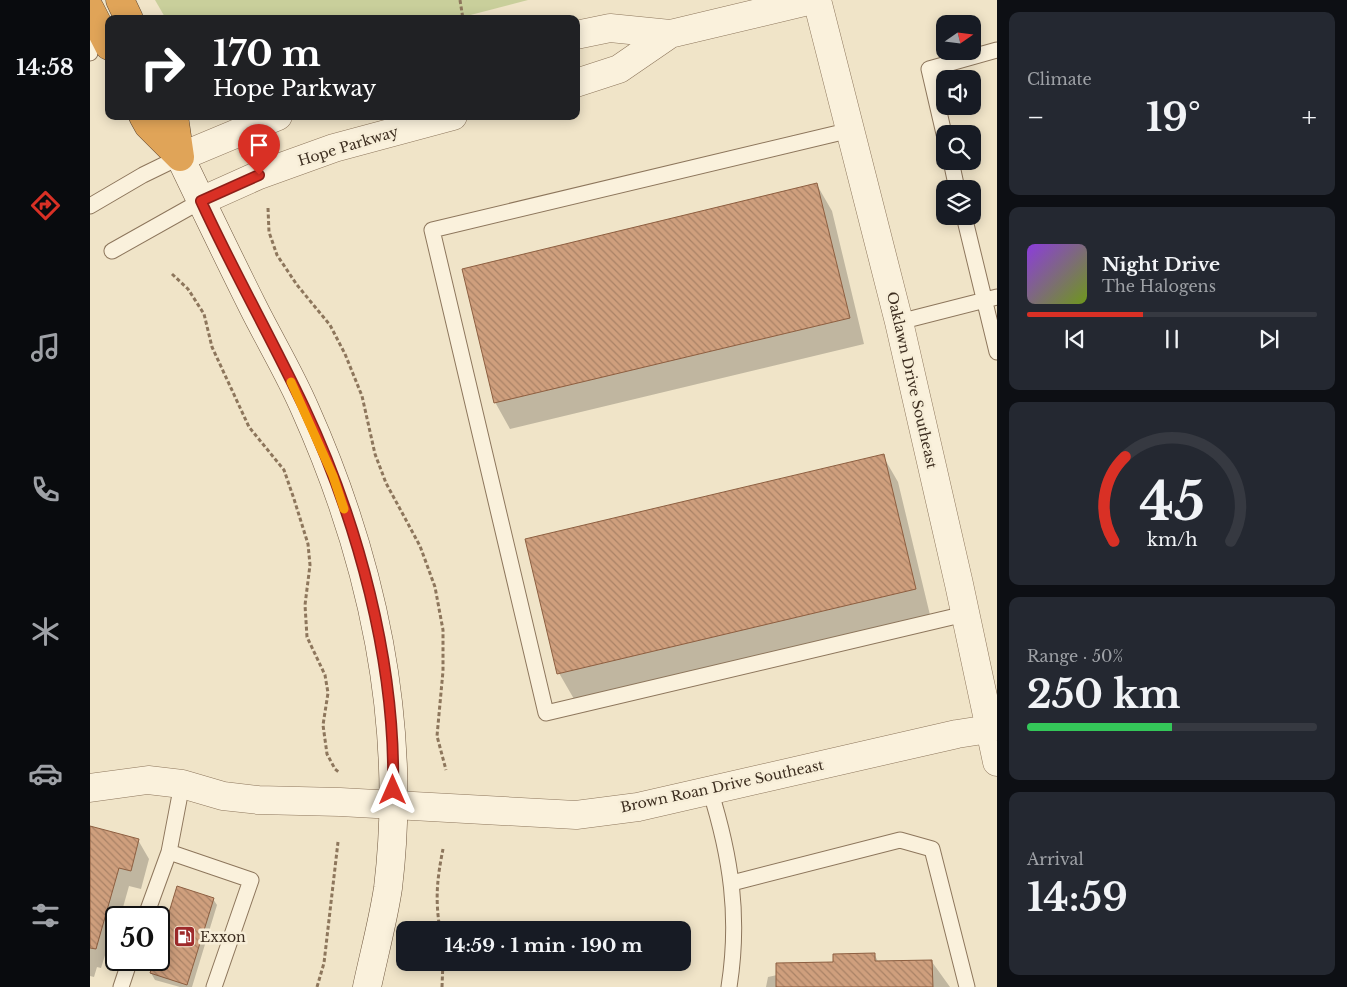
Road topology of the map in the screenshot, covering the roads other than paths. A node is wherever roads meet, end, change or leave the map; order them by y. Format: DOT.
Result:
graph roads {
  1 [pos="120,0"];
  2 [pos="815,0"];
  3 [pos="90,8"];
  4 [pos="126,15"];
  5 [pos="90,26"];
  6 [pos="580,34"];
  7 [pos="670,34"];
  8 [pos="105,38"];
  9 [pos="90,53"];
  10 [pos="996,53"];
  11 [pos="580,82"];
  12 [pos="145,120"];
  13 [pos="175,120"];
  14 [pos="268,120"];
  15 [pos="437,120"];
  16 [pos="942,125"];
  17 [pos="851,130"];
  18 [pos="180,157"];
  19 [pos="201,201"];
  20 [pos="90,206"];
  21 [pos="967,225"];
  22 [pos="112,251"];
  23 [pos="990,299"];
  24 [pos="899,322"];
  25 [pos="997,352"];
  26 [pos="965,614"];
  27 [pos="993,727"];
  28 [pos="997,762"];
  29 [pos="182,784"];
  30 [pos="90,788"];
  31 [pos="710,790"];
  32 [pos="393,807"];
  33 [pos="169,852"];
  34 [pos="732,883"];
  35 [pos="150,906"];
  36 [pos="126,971"];
  37 [pos="121,987"];
  38 [pos="214,987"];
  39 [pos="366,987"];
  40 [pos="729,987"];
  41 [pos="967,987"];
  1 -- 4 [label="highway"];
  2 -- 7 [label="street"];
  2 -- 17 [label="street, Oaklawn Drive Southeast"];
  3 -- 8 [label="highway"];
  5 -- 9 [label="lane"];
  6 -- 7 [label="street"];
  7 -- 11 [label="street"];
  10 -- 16 [label="lane"];
  12 -- 18 [label="highway"];
  13 -- 18 [label="highway"];
  14 -- 18 [label="street"];
  15 -- 19 [label="street, Hope Parkway"];
  17 -- 24 [label="street, Oaklawn Drive Southeast"];
  17 -- 26 [label="lane"];
  18 -- 19 [label="street"];
  18 -- 20 [label="lane"];
  19 -- 22 [label="lane, Hope Parkway"];
  19 -- 32 [label="street"];
  21 -- 23 [label="lane"];
  23 -- 24 [label="lane"];
  23 -- 25 [label="lane"];
  24 -- 26 [label="street, Oaklawn Drive Southeast"];
  26 -- 27 [label="street, Oaklawn Drive Southeast"];
  27 -- 28 [label="street, Oaklawn Drive Southeast"];
  27 -- 31 [label="street, Brown Roan Drive Southeast"];
  29 -- 30 [label="street, Brown Roan Drive Southeast"];
  29 -- 32 [label="street, Brown Roan Drive Southeast"];
  29 -- 33 [label="lane"];
  31 -- 32 [label="street, Brown Roan Drive Southeast"];
  31 -- 34 [label="lane"];
  32 -- 39 [label="street"];
  33 -- 35 [label="lane"];
  33 -- 38 [label="lane"];
  34 -- 40 [label="lane"];
  34 -- 41 [label="lane"];
  36 -- 37 [label="lane"];
}
